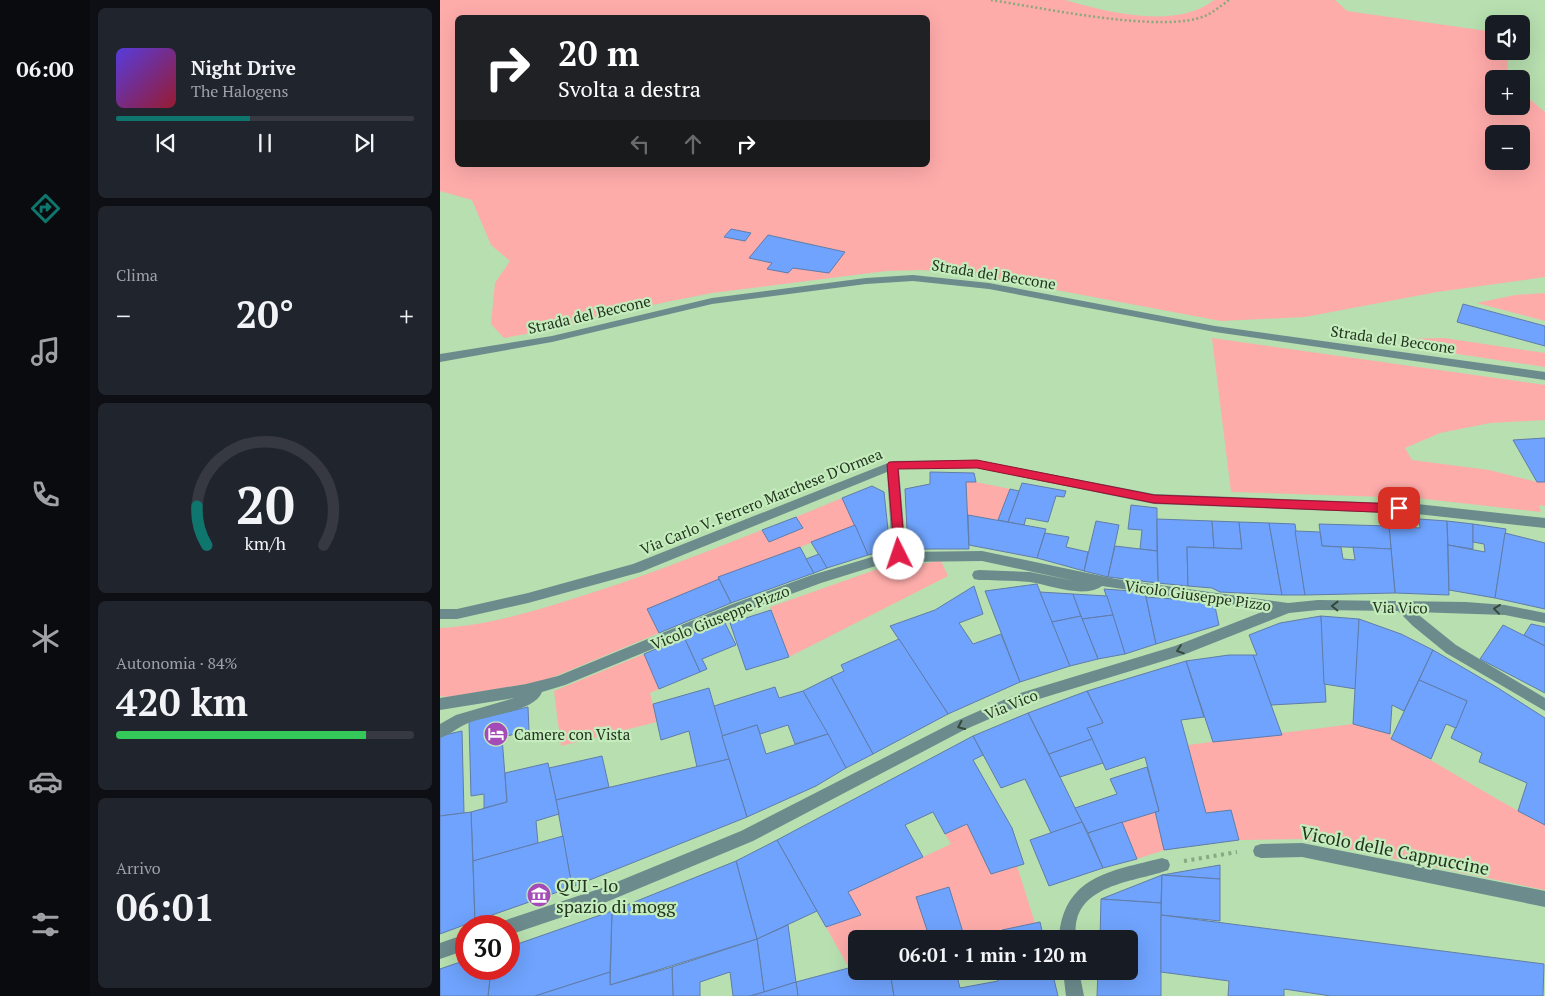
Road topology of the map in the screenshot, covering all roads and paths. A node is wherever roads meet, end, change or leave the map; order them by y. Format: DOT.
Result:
graph roads {
  1 [pos="991,0"];
  2 [pos="1229,0"];
  3 [pos="440,358"];
  4 [pos="1545,376"];
  5 [pos="892,465"];
  6 [pos="1545,523"];
  7 [pos="899,554"];
  8 [pos="979,575"];
  9 [pos="1107,582"];
  10 [pos="1402,607"];
  11 [pos="1288,608"];
  12 [pos="440,614"];
  13 [pos="1545,618"];
  14 [pos="544,686"];
  15 [pos="440,704"];
  16 [pos="1545,705"];
  17 [pos="440,732"];
  18 [pos="1261,851"];
  19 [pos="1162,865"];
  20 [pos="1545,899"];
  21 [pos="520,923"];
  22 [pos="1068,930"];
  23 [pos="455,946"];
  24 [pos="440,951"];
  25 [pos="1072,980"];
  26 [pos="1075,996"];
  1 -- 2 [label="path"];
  3 -- 4 [label="street, Strada del Beccone"];
  5 -- 6 [label="street, Via Carlo V. Ferrero Marchese D'Ormea"];
  5 -- 7 [label="street"];
  5 -- 12 [label="street, Via Carlo V. Ferrero Marchese D'Ormea"];
  7 -- 9 [label="street, Vicolo Giuseppe Pizzo"];
  7 -- 14 [label="street, Vicolo Giuseppe Pizzo"];
  8 -- 9 [label="street, Vicolo Giuseppe Pizzo"];
  9 -- 11 [label="street, Vicolo Giuseppe Pizzo"];
  10 -- 11 [label="street, Via Vico, one-way"];
  13 -- 10 [label="street, Via Vico, one-way"];
  10 -- 16 [label="street"];
  11 -- 21 [label="street, Via Vico, one-way"];
  14 -- 15 [label="street, Vicolo Giuseppe Pizzo"];
  14 -- 17 [label="street, Vicolo Giuseppe Pizzo"];
  18 -- 19 [label="path"];
  18 -- 20 [label="street, Vicolo delle Cappuccine"];
  19 -- 22 [label="street"];
  23 -- 24 [label="street"];
  25 -- 26 [label="street"];
}
